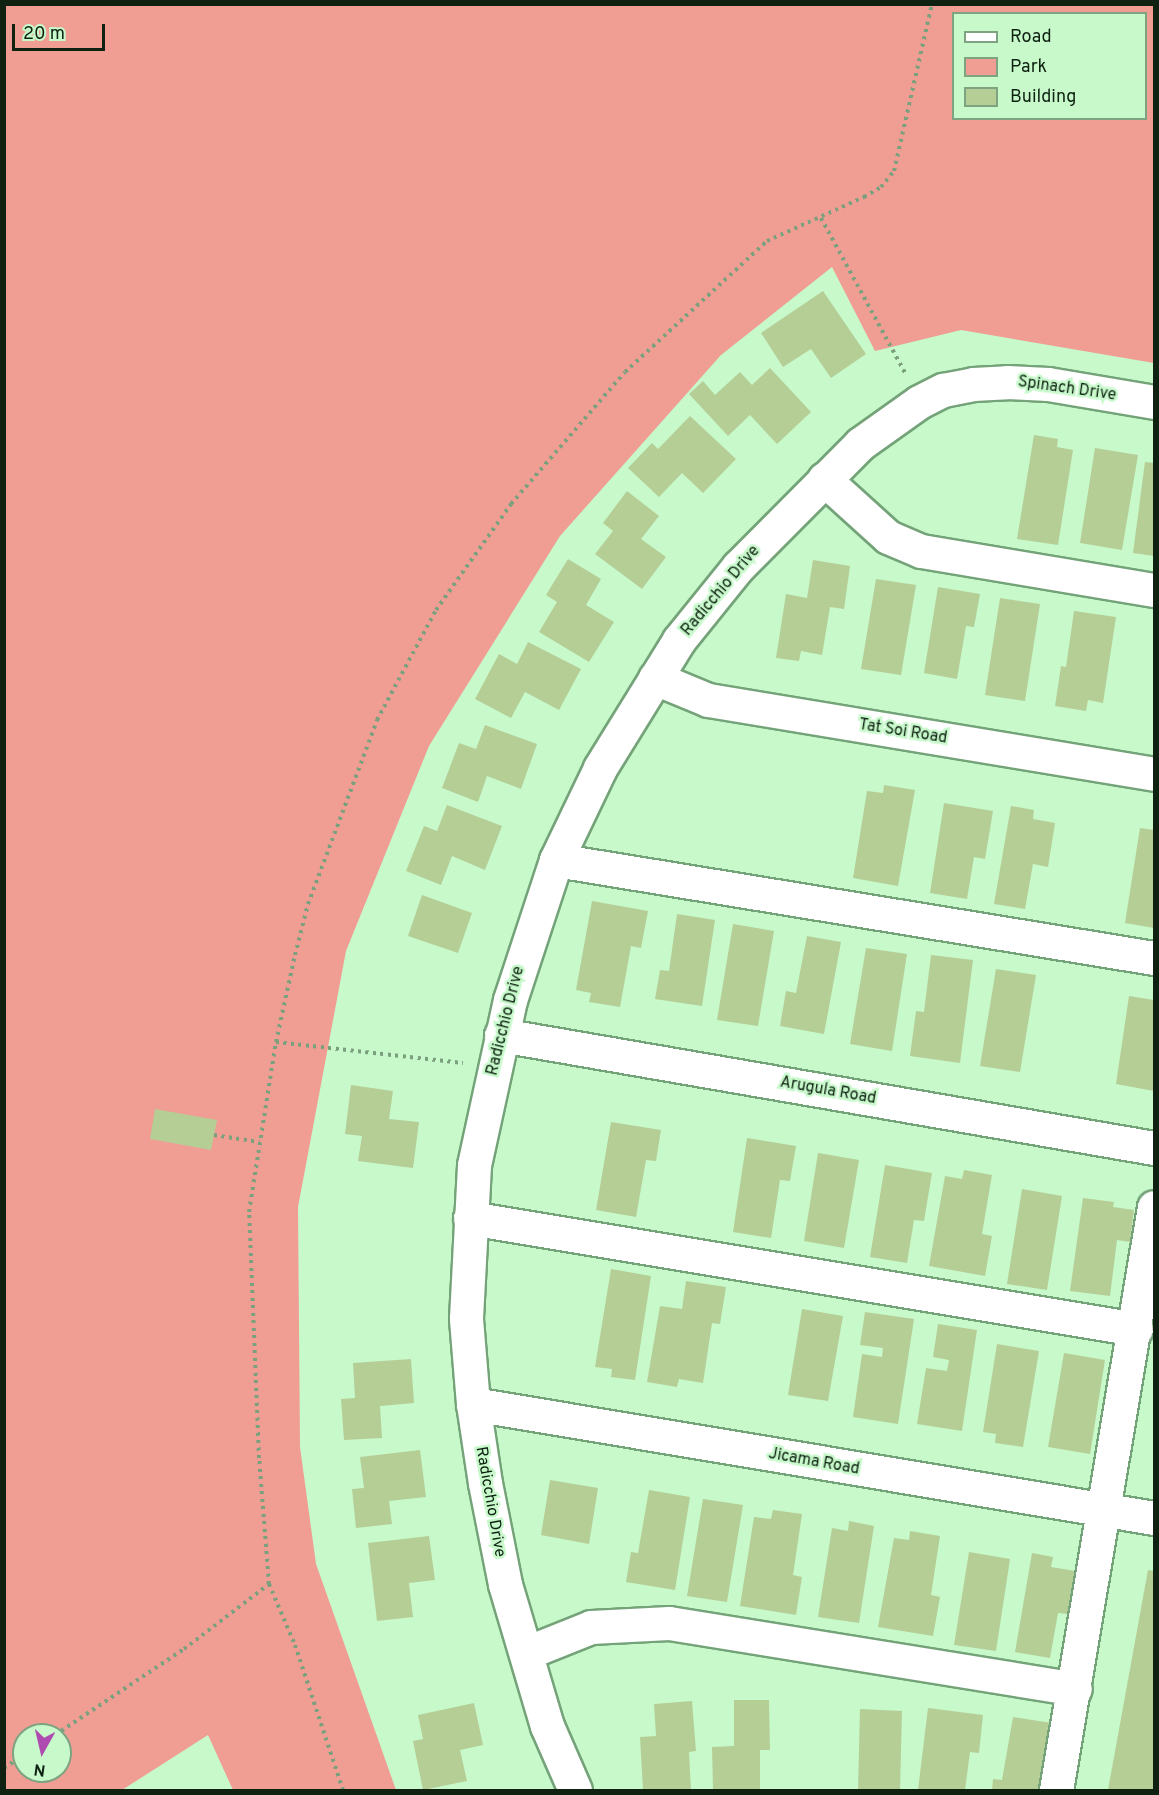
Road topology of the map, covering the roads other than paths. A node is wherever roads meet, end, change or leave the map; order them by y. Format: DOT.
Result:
graph roads {
  1 [pos="931,396"];
  2 [pos="1155,402"];
  3 [pos="824,478"];
  4 [pos="1155,590"];
  5 [pos="655,678"];
  6 [pos="1155,774"];
  7 [pos="556,860"];
  8 [pos="1155,958"];
  9 [pos="501,1035"];
  10 [pos="1155,1148"];
  11 [pos="1155,1207"];
  12 [pos="470,1218"];
  13 [pos="1136,1329"];
  14 [pos="473,1404"];
  15 [pos="1102,1510"];
  16 [pos="1155,1518"];
  17 [pos="526,1653"];
  18 [pos="1075,1689"];
  19 [pos="575,1791"];
  20 [pos="1056,1791"];
  1 -- 2 [label="street, Spinach Drive"];
  1 -- 3 [label="street, Radicchio Drive"];
  3 -- 4 [label="street"];
  3 -- 5 [label="street, Radicchio Drive"];
  5 -- 6 [label="street, Tat Soi Road"];
  5 -- 7 [label="street, Radicchio Drive"];
  7 -- 8 [label="street"];
  7 -- 9 [label="street, Radicchio Drive"];
  9 -- 10 [label="street, Arugula Road"];
  9 -- 12 [label="street, Radicchio Drive"];
  11 -- 13 [label="street"];
  12 -- 13 [label="street"];
  12 -- 14 [label="street, Radicchio Drive"];
  13 -- 15 [label="street"];
  14 -- 15 [label="street, Jicama Road"];
  14 -- 17 [label="street, Radicchio Drive"];
  15 -- 16 [label="street, Jicama Road"];
  15 -- 18 [label="street"];
  17 -- 18 [label="street"];
  17 -- 19 [label="street, Radicchio Drive"];
  18 -- 20 [label="street"];
}
